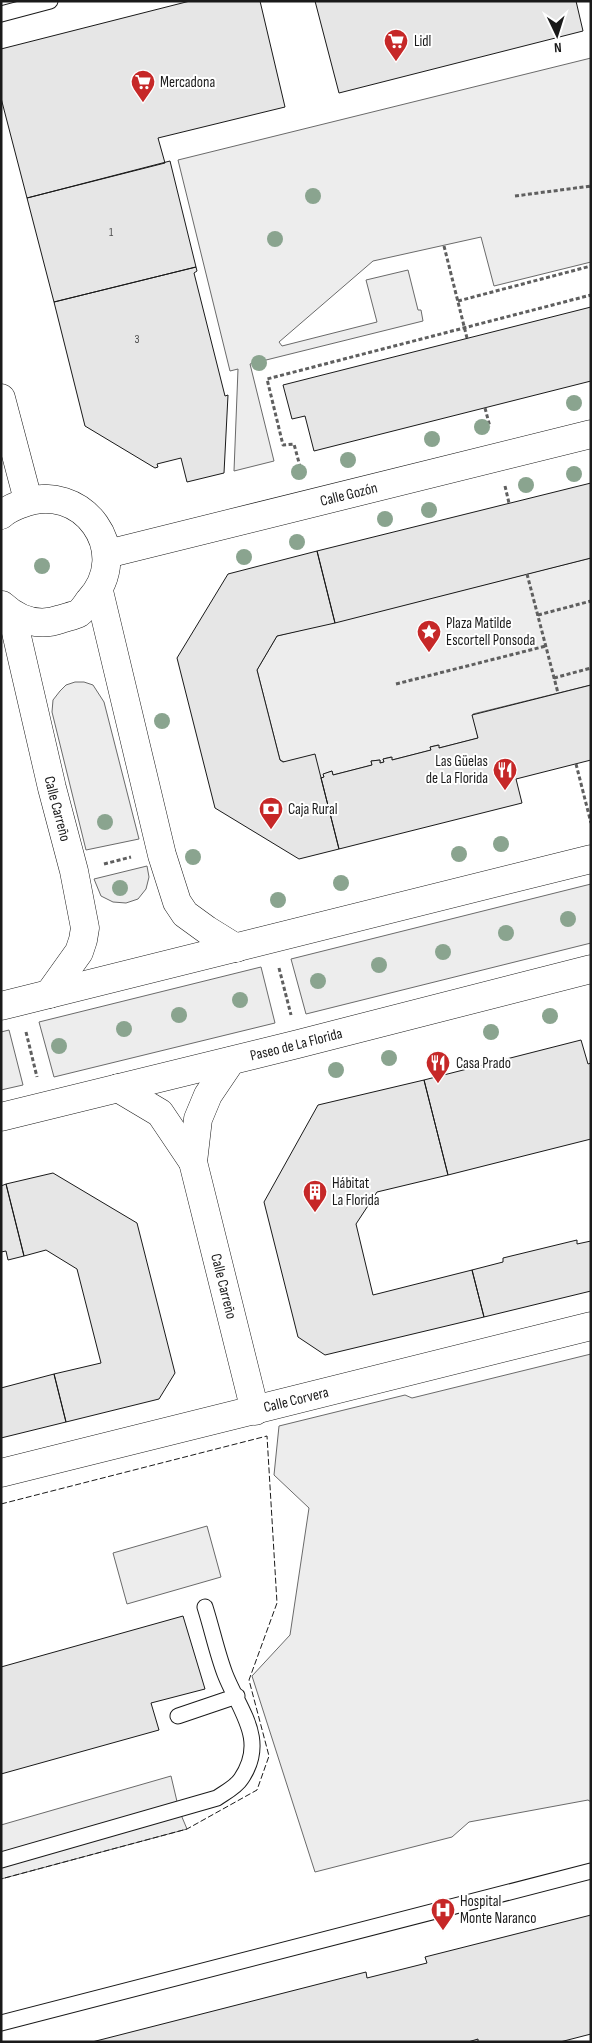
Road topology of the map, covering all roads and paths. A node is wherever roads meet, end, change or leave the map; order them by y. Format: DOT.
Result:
graph roads {
  1 [pos="50,1"];
  2 [pos="1,14"];
  3 [pos="591,186"];
  4 [pos="515,196"];
  5 [pos="444,246"];
  6 [pos="591,266"];
  7 [pos="591,295"];
  8 [pos="458,301"];
  9 [pos="465,328"];
  10 [pos="468,338"];
  11 [pos="1,398"];
  12 [pos="591,434"];
  13 [pos="28,500"];
  14 [pos="310,504"];
  15 [pos="1,515"];
  16 [pos="107,554"];
  17 [pos="527,574"];
  18 [pos="99,591"];
  19 [pos="591,601"];
  20 [pos="7,610"];
  21 [pos="538,615"];
  22 [pos="546,646"];
  23 [pos="591,668"];
  24 [pos="554,678"];
  25 [pos="396,684"];
  26 [pos="558,693"];
  27 [pos="576,764"];
  28 [pos="591,823"];
  29 [pos="161,850"];
  30 [pos="591,859"];
  31 [pos="74,871"];
  32 [pos="270,939"];
  33 [pos="236,948"];
  34 [pos="591,969"];
  35 [pos="49,994"];
  36 [pos="10,1004"];
  37 [pos="298,1044"];
  38 [pos="231,1061"];
  39 [pos="118,1088"];
  40 [pos="45,1106"];
  41 [pos="1,1117"];
  42 [pos="193,1162"];
  43 [pos="591,1326"];
  44 [pos="255,1411"];
  45 [pos="1,1473"];
  46 [pos="205,1607"];
  47 [pos="237,1696"];
  48 [pos="178,1716"];
  49 [pos="1,1860"];
  50 [pos="591,1871"];
  51 [pos="1,2022"];
  1 -- 2 [label="lane"];
  3 -- 4 [label="path"];
  5 -- 8 [label="path"];
  6 -- 8 [label="path"];
  7 -- 9 [label="path"];
  8 -- 9 [label="path"];
  9 -- 10 [label="path"];
  9 -- 14 [label="path"];
  11 -- 13 [label="street"];
  12 -- 14 [label="street, Calle Gozón"];
  13 -- 15 [label="street"];
  13 -- 16 [label="street"];
  14 -- 16 [label="street, Calle Gozón"];
  16 -- 18 [label="street"];
  17 -- 21 [label="path"];
  18 -- 20 [label="street"];
  18 -- 29 [label="street"];
  19 -- 21 [label="path"];
  20 -- 31 [label="street, Calle Carreño"];
  21 -- 22 [label="path"];
  22 -- 24 [label="path"];
  22 -- 25 [label="path"];
  23 -- 24 [label="path"];
  24 -- 26 [label="path"];
  27 -- 28 [label="path"];
  29 -- 31 [label="path"];
  29 -- 33 [label="street"];
  30 -- 32 [label="street"];
  31 -- 35 [label="street, Calle Carreño"];
  32 -- 33 [label="street"];
  32 -- 37 [label="path"];
  33 -- 35 [label="street"];
  34 -- 37 [label="street, Paseo de La Florida"];
  35 -- 36 [label="street"];
  36 -- 40 [label="path"];
  37 -- 38 [label="street, Paseo de La Florida"];
  38 -- 39 [label="street, Paseo de La Florida"];
  38 -- 42 [label="street"];
  39 -- 40 [label="street, Paseo de La Florida"];
  39 -- 42 [label="street"];
  40 -- 41 [label="street, Paseo de La Florida"];
  42 -- 44 [label="street, Calle Carreño"];
  43 -- 44 [label="street, Calle Corvera"];
  44 -- 45 [label="street, Calle Corvera"];
  46 -- 47 [label="lane"];
  47 -- 48 [label="lane"];
  47 -- 49 [label="lane"];
  50 -- 51 [label="lane"];
}
